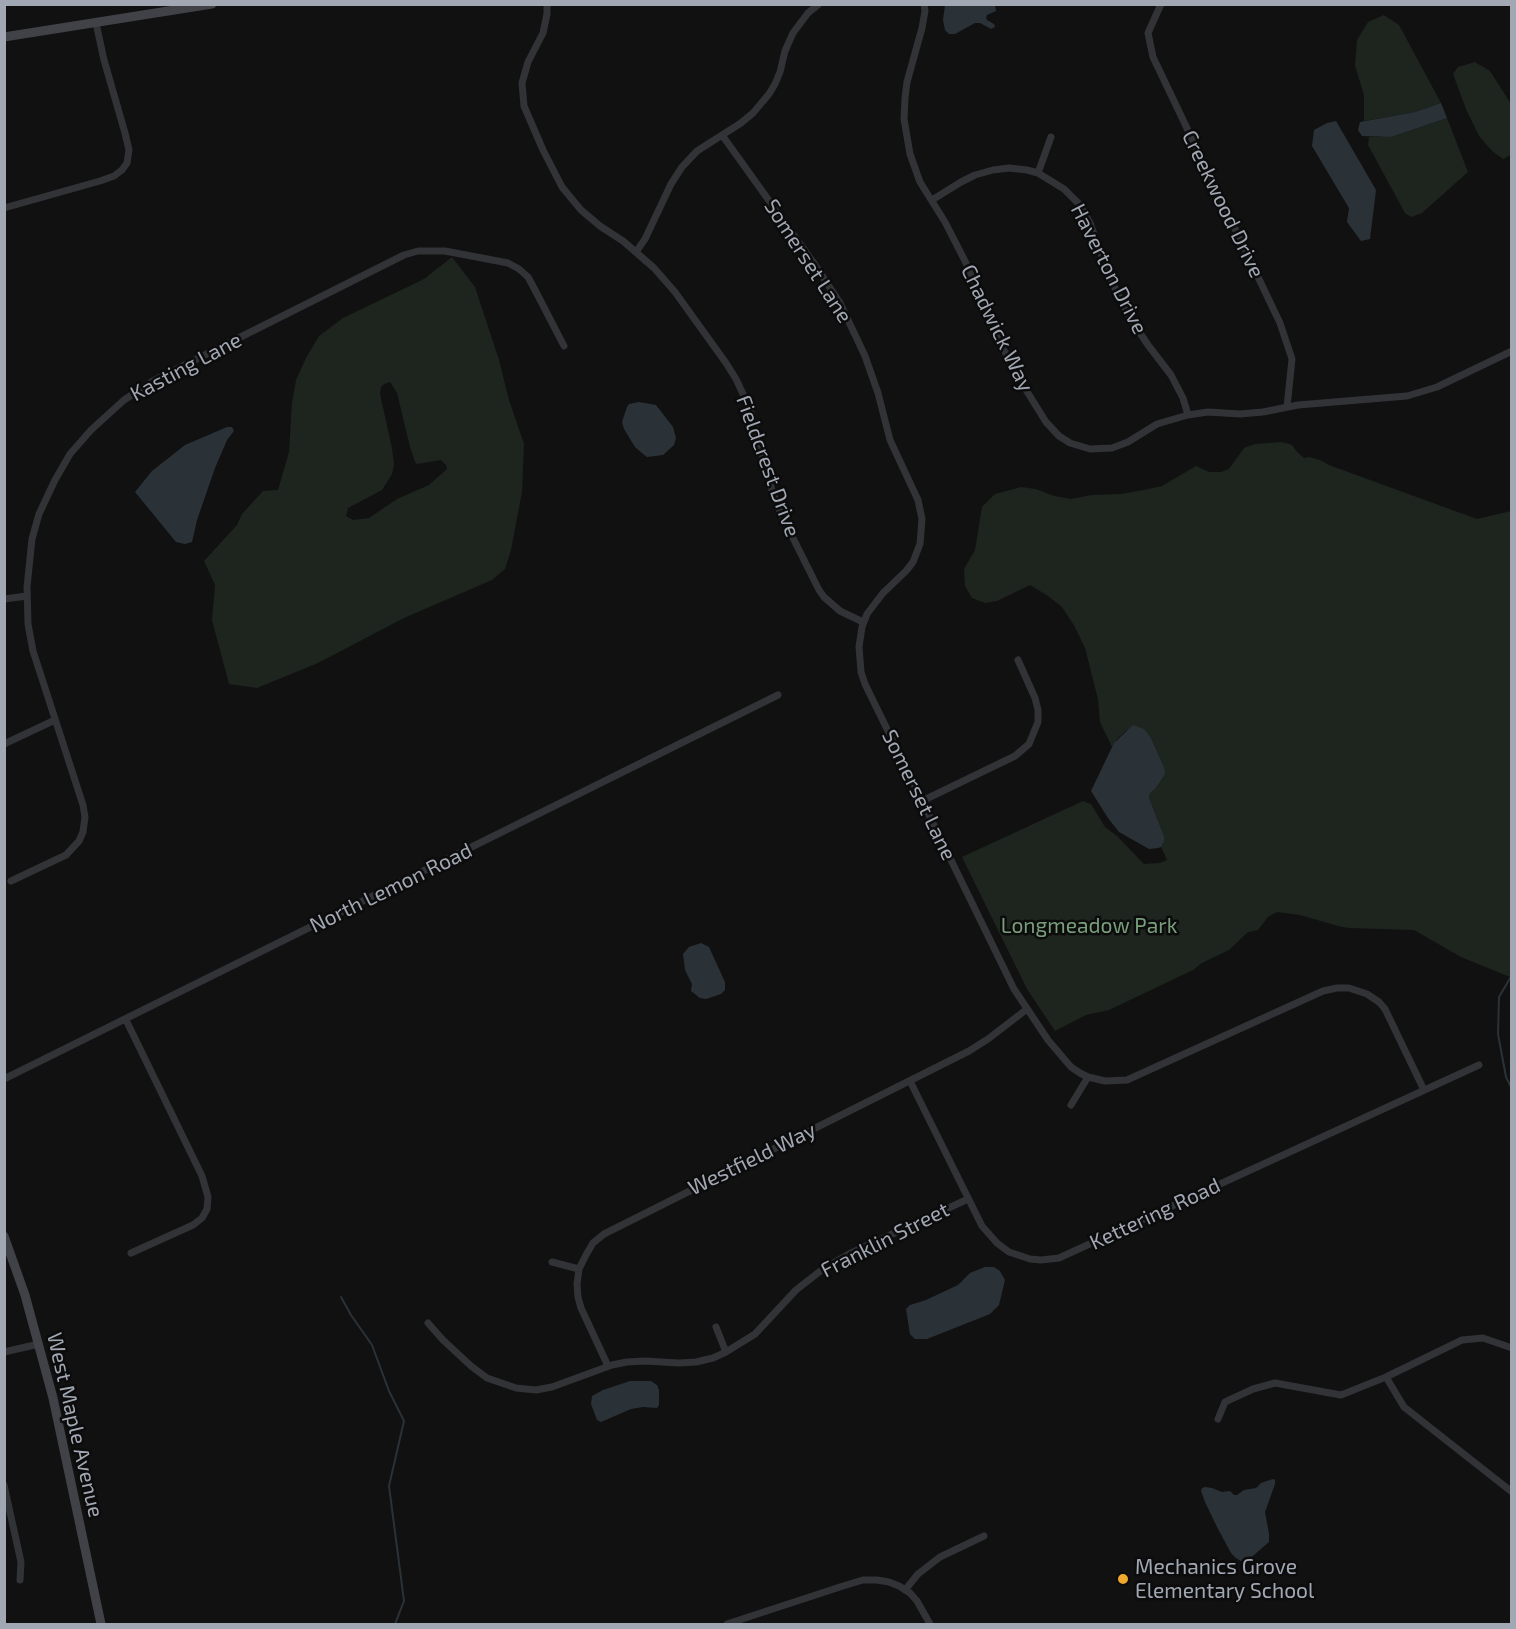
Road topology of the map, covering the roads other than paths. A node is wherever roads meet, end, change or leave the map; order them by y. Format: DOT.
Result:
graph roads {
  1 [pos="212,4"];
  2 [pos="547,4"];
  3 [pos="819,4"];
  4 [pos="924,4"];
  5 [pos="1161,4"];
  6 [pos="96,23"];
  7 [pos="4,37"];
  8 [pos="722,135"];
  9 [pos="1052,137"];
  10 [pos="1038,173"];
  11 [pos="932,200"];
  12 [pos="4,208"];
  13 [pos="636,252"];
  14 [pos="564,346"];
  15 [pos="1512,351"];
  16 [pos="1287,407"];
  17 [pos="1188,415"];
  18 [pos="27,596"];
  19 [pos="4,600"];
  20 [pos="863,622"];
  21 [pos="1018,660"];
  22 [pos="778,696"];
  23 [pos="56,720"];
  24 [pos="4,744"];
  25 [pos="922,801"];
  26 [pos="11,882"];
  27 [pos="1027,1009"];
  28 [pos="126,1020"];
  29 [pos="1479,1065"];
  30 [pos="1088,1077"];
  31 [pos="4,1079"];
  32 [pos="910,1081"];
  33 [pos="1424,1090"];
  34 [pos="1071,1105"];
  35 [pos="968,1199"];
  36 [pos="4,1236"];
  37 [pos="131,1253"];
  38 [pos="552,1262"];
  39 [pos="579,1269"];
  40 [pos="428,1323"];
  41 [pos="716,1327"];
  42 [pos="39,1344"];
  43 [pos="1512,1348"];
  44 [pos="4,1352"];
  45 [pos="726,1352"];
  46 [pos="608,1366"];
  47 [pos="1386,1377"];
  48 [pos="1218,1419"];
  49 [pos="4,1485"];
  50 [pos="1512,1492"];
  51 [pos="984,1536"];
  52 [pos="20,1580"];
  53 [pos="905,1590"];
  54 [pos="101,1624"];
  55 [pos="727,1624"];
  56 [pos="930,1624"];
  1 -- 6 [label="main road"];
  2 -- 13 [label="street, Fieldcrest Drive"];
  3 -- 8 [label="street"];
  4 -- 11 [label="street, Chadwick Way"];
  5 -- 16 [label="street, Creekwood Drive"];
  6 -- 7 [label="main road"];
  6 -- 12 [label="street"];
  8 -- 13 [label="street"];
  8 -- 20 [label="street, Somerset Lane"];
  9 -- 10 [label="street"];
  10 -- 11 [label="street, Haverton Drive"];
  10 -- 17 [label="street, Haverton Drive"];
  11 -- 17 [label="street, Chadwick Way"];
  13 -- 20 [label="street, Fieldcrest Drive"];
  14 -- 18 [label="street, Kasting Lane"];
  15 -- 16 [label="street, Chadwick Way"];
  16 -- 17 [label="street, Chadwick Way"];
  18 -- 19 [label="street"];
  18 -- 23 [label="street, Kasting Lane"];
  20 -- 25 [label="street, Somerset Lane"];
  21 -- 25 [label="street"];
  22 -- 28 [label="street, North Lemon Road"];
  23 -- 24 [label="street"];
  23 -- 26 [label="street, Kasting Lane"];
  25 -- 27 [label="street, Somerset Lane"];
  27 -- 30 [label="street, Somerset Lane"];
  27 -- 32 [label="street, Westfield Way"];
  28 -- 31 [label="street, North Lemon Road"];
  28 -- 37 [label="street"];
  29 -- 33 [label="street, Kettering Road"];
  30 -- 33 [label="street, Somerset Lane"];
  30 -- 34 [label="street"];
  32 -- 35 [label="street, Kettering Road"];
  32 -- 39 [label="street, Westfield Way"];
  33 -- 35 [label="street, Kettering Road"];
  35 -- 45 [label="street, Franklin Street"];
  36 -- 42 [label="main road, West Maple Avenue"];
  38 -- 39 [label="street"];
  39 -- 46 [label="street, Westfield Way"];
  40 -- 46 [label="street, Franklin Street"];
  41 -- 45 [label="street"];
  42 -- 44 [label="street"];
  42 -- 54 [label="main road, West Maple Avenue"];
  43 -- 47 [label="street"];
  45 -- 46 [label="street, Franklin Street"];
  47 -- 48 [label="street"];
  47 -- 50 [label="street"];
  49 -- 52 [label="street"];
  51 -- 53 [label="street"];
  53 -- 55 [label="street"];
  53 -- 56 [label="street"];
}
